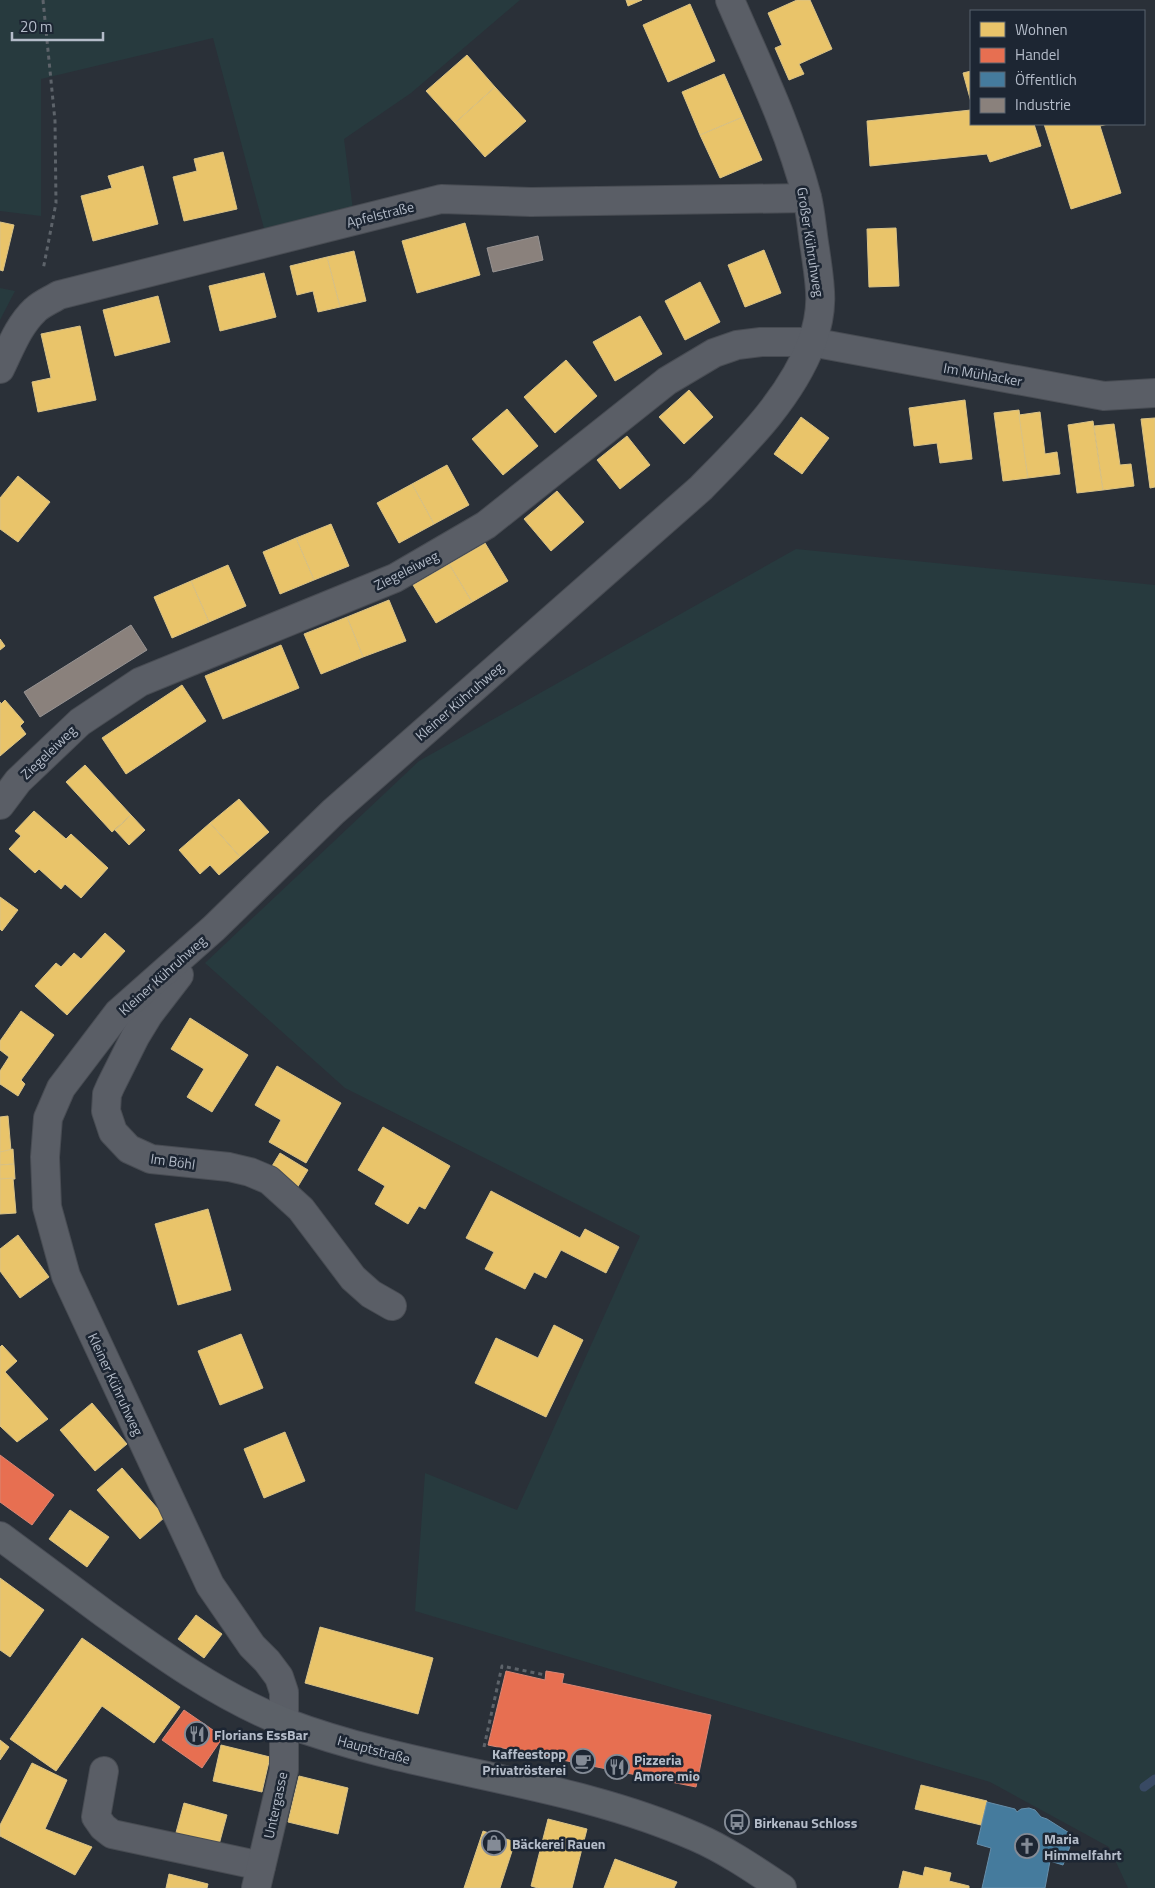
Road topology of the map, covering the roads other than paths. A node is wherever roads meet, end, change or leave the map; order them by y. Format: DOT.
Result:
graph roads {
  1 [pos="730,0"];
  2 [pos="808,198"];
  3 [pos="812,342"];
  4 [pos="0,369"];
  5 [pos="1155,393"];
  6 [pos="701,488"];
  7 [pos="0,805"];
  8 [pos="214,928"];
  9 [pos="392,1306"];
  10 [pos="2,1542"];
  11 [pos="284,1721"];
  12 [pos="104,1771"];
  13 [pos="258,1877"];
  14 [pos="782,1888"];
  1 -- 2 [label="street, Großer Kühruhweg"];
  2 -- 3 [label="street, Großer Kühruhweg"];
  2 -- 4 [label="street, Apfelstraße"];
  3 -- 5 [label="street, Im Mühlacker"];
  3 -- 6 [label="street, Großer Kühruhweg"];
  3 -- 7 [label="street, Ziegeleiweg"];
  6 -- 8 [label="street, Kleiner Kühruhweg"];
  8 -- 9 [label="street, Im Böhl"];
  8 -- 11 [label="street, Kleiner Kühruhweg"];
  10 -- 11 [label="main road, Hauptstraße"];
  11 -- 13 [label="street, Untergasse"];
  11 -- 14 [label="main road, Hauptstraße"];
  12 -- 13 [label="street"];
}
